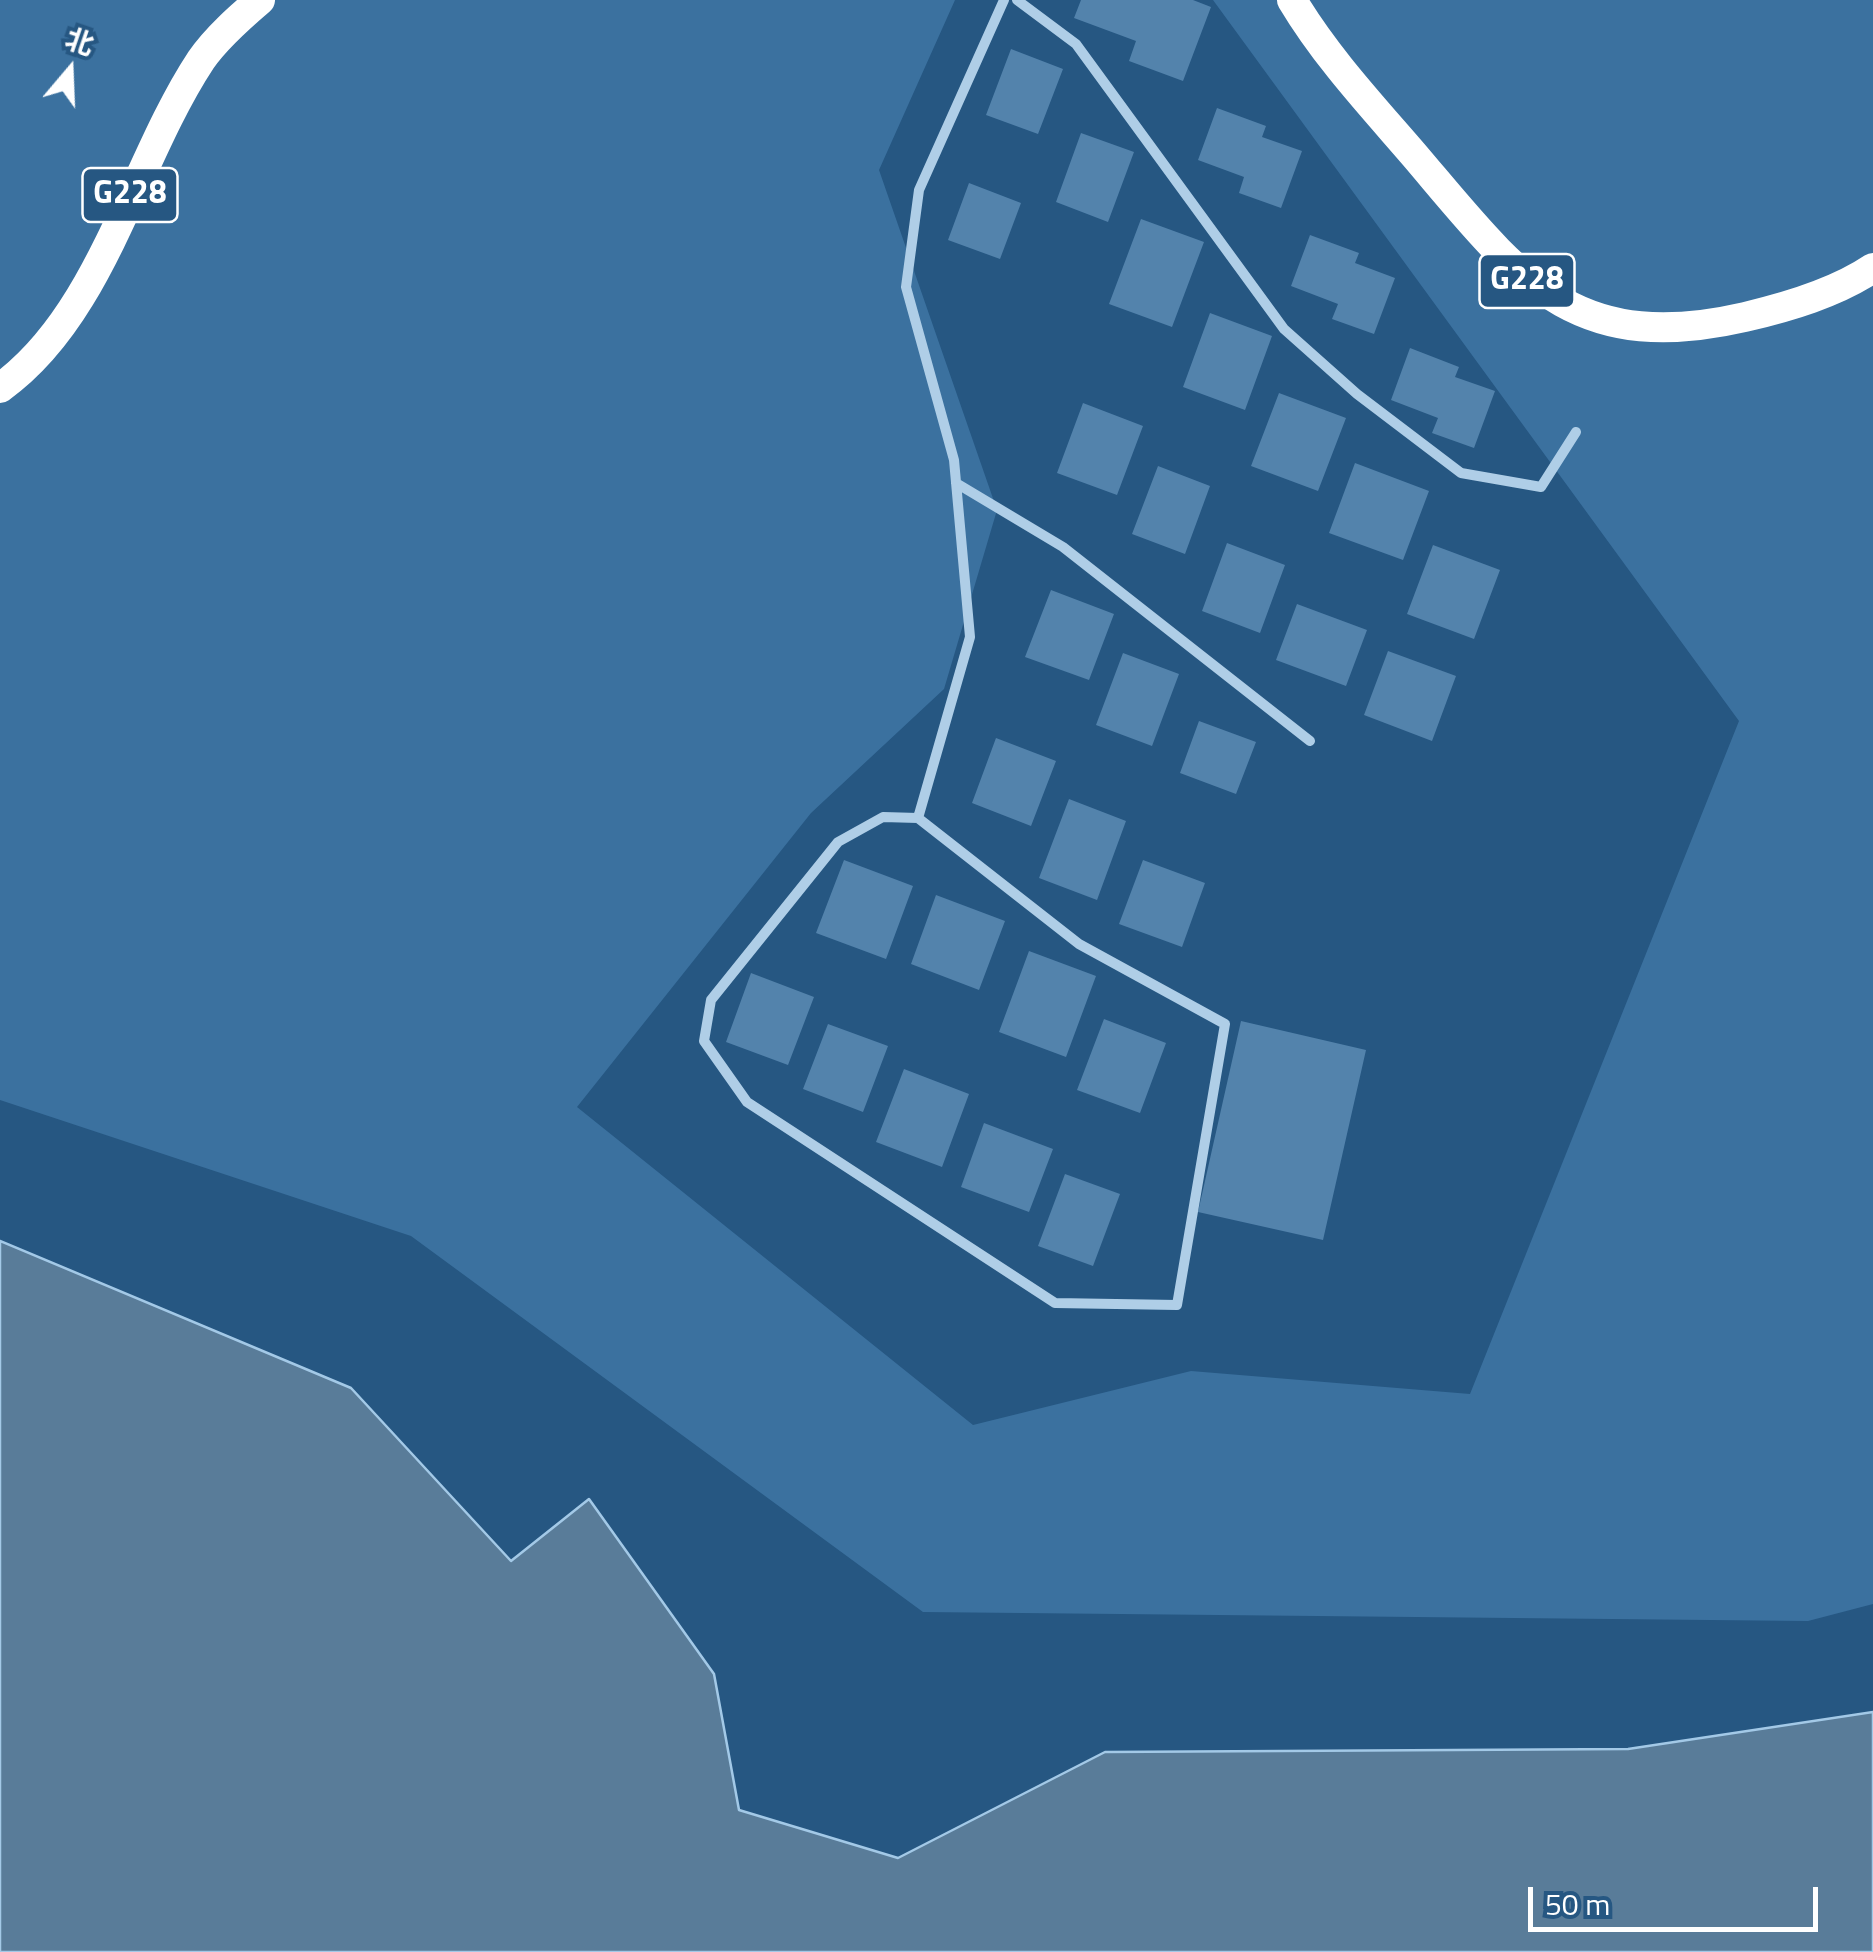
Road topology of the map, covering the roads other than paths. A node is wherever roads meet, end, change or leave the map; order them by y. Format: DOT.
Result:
graph roads {
  1 [pos="260,0"];
  2 [pos="1004,0"];
  3 [pos="1017,0"];
  4 [pos="1292,0"];
  5 [pos="1873,268"];
  6 [pos="0,388"];
  7 [pos="1576,432"];
  8 [pos="956,483"];
  9 [pos="1310,741"];
  10 [pos="918,818"];
  1 -- 6 [label="highway, G228"];
  2 -- 8 [label="street"];
  3 -- 7 [label="street"];
  4 -- 5 [label="highway, G228"];
  8 -- 9 [label="street"];
  8 -- 10 [label="street"];
  10 -- 10 [label="street"];
}
